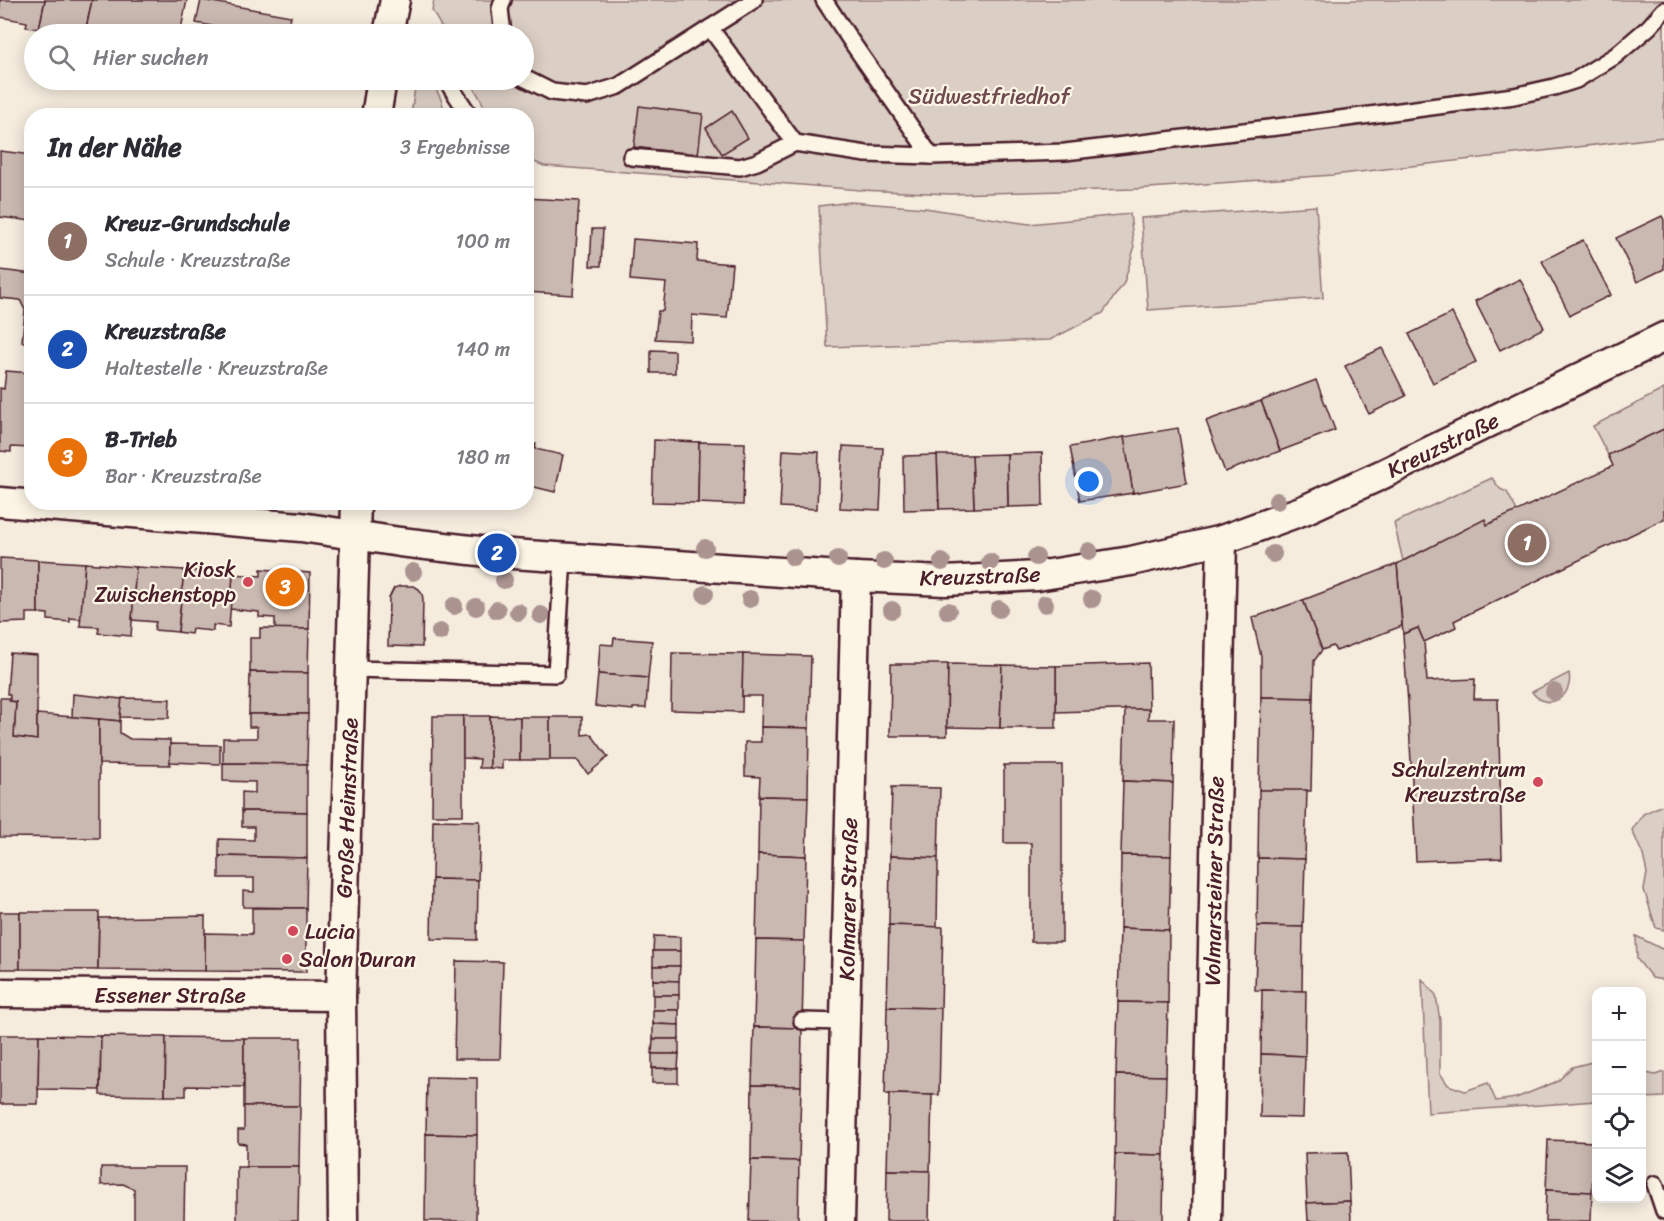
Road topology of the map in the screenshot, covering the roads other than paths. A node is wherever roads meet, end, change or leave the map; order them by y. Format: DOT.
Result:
graph roads {
  1 [pos="395,0"];
  2 [pos="503,0"];
  3 [pos="754,0"];
  4 [pos="825,0"];
  5 [pos="1664,10"];
  6 [pos="393,24"];
  7 [pos="501,24"];
  8 [pos="710,28"];
  9 [pos="534,83"];
  10 [pos="380,90"];
  11 [pos="453,90"];
  12 [pos="377,108"];
  13 [pos="465,108"];
  14 [pos="795,143"];
  15 [pos="931,156"];
  16 [pos="631,157"];
  17 [pos="1664,337"];
  18 [pos="0,502"];
  19 [pos="24,503"];
  20 [pos="198,510"];
  21 [pos="356,510"];
  22 [pos="223,511"];
  23 [pos="355,536"];
  24 [pos="1222,540"];
  25 [pos="563,557"];
  26 [pos="856,578"];
  27 [pos="351,669"];
  28 [pos="0,993"];
  29 [pos="341,996"];
  30 [pos="802,1021"];
  31 [pos="845,1022"];
  32 [pos="1655,1184"];
  33 [pos="1664,1212"];
  34 [pos="344,1221"];
  35 [pos="840,1221"];
  36 [pos="1207,1221"];
  1 -- 6 [label="street"];
  2 -- 7 [label="lane"];
  3 -- 8 [label="lane"];
  4 -- 15 [label="lane"];
  5 -- 15 [label="lane"];
  8 -- 9 [label="lane"];
  8 -- 14 [label="lane"];
  10 -- 12 [label="street"];
  11 -- 13 [label="lane"];
  14 -- 15 [label="lane"];
  14 -- 16 [label="lane"];
  17 -- 24 [label="street, Kreuzstraße"];
  18 -- 19 [label="street, Kreuzstraße"];
  20 -- 22 [label="street, Kreuzstraße"];
  21 -- 23 [label="street, Große Heimstraße"];
  22 -- 23 [label="street, Kreuzstraße"];
  23 -- 25 [label="street, Kreuzstraße"];
  23 -- 27 [label="street, Große Heimstraße"];
  24 -- 26 [label="street, Kreuzstraße"];
  24 -- 36 [label="street, Volmarsteiner Straße"];
  25 -- 26 [label="street, Kreuzstraße"];
  25 -- 27 [label="lane"];
  26 -- 31 [label="street, Kolmarer Straße"];
  27 -- 29 [label="street, Große Heimstraße"];
  28 -- 29 [label="street, Essener Straße"];
  29 -- 34 [label="street, Große Heimstraße"];
  30 -- 31 [label="lane"];
  31 -- 35 [label="street, Kolmarer Straße"];
  32 -- 33 [label="lane"];
}
